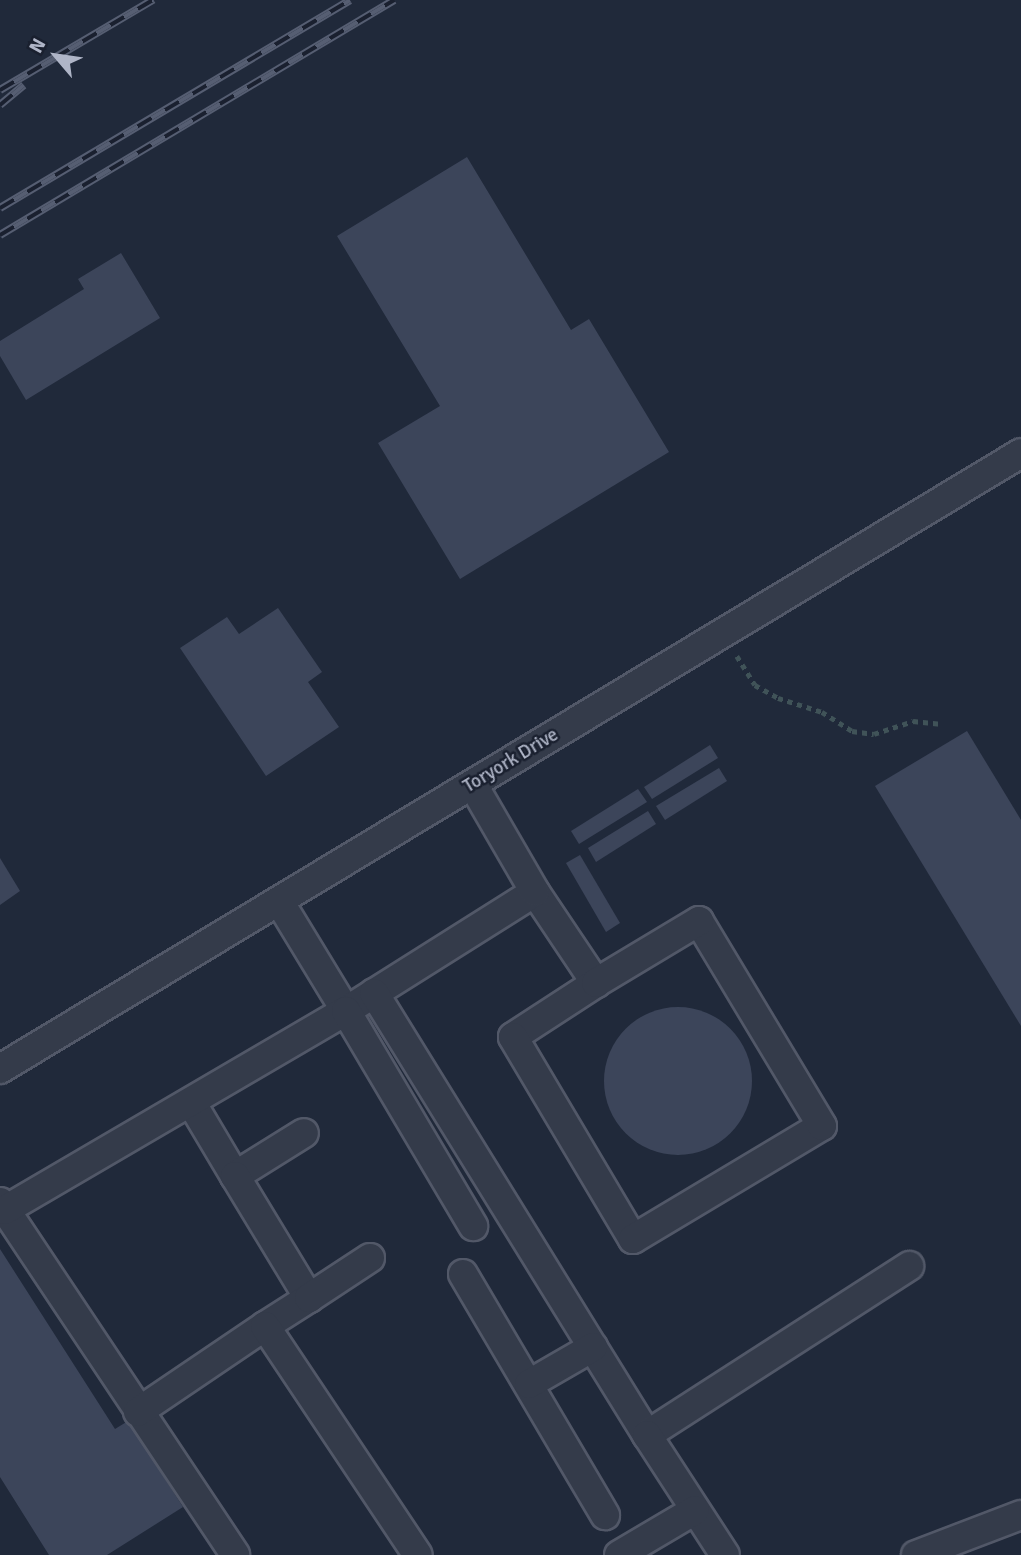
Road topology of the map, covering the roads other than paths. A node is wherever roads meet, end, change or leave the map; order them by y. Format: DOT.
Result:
graph roads {
  1 [pos="1021,453"];
  2 [pos="472,785"];
  3 [pos="535,892"];
  4 [pos="279,901"];
  5 [pos="596,983"];
  6 [pos="374,993"];
  7 [pos="346,1011"];
  8 [pos="0,1069"];
  9 [pos="191,1102"];
  10 [pos="304,1133"];
  11 [pos="235,1176"];
  12 [pos="3,1206"];
  13 [pos="473,1226"];
  14 [pos="370,1258"];
  15 [pos="909,1266"];
  16 [pos="463,1274"];
  17 [pos="309,1298"];
  18 [pos="265,1326"];
  19 [pos="593,1347"];
  20 [pos="529,1384"];
  21 [pos="138,1412"];
  22 [pos="647,1435"];
  23 [pos="695,1510"];
  24 [pos="605,1515"];
  25 [pos="1021,1515"];
  26 [pos="235,1555"];
  27 [pos="418,1555"];
  28 [pos="619,1555"];
  29 [pos="725,1555"];
  30 [pos="916,1555"];
  1 -- 2 [label="street, Toryork Drive"];
  2 -- 3 [label="street"];
  2 -- 4 [label="street, Toryork Drive"];
  3 -- 5 [label="street"];
  3 -- 6 [label="street"];
  4 -- 7 [label="street"];
  4 -- 8 [label="street, Toryork Drive"];
  5 -- 5 [label="street"];
  6 -- 7 [label="street"];
  6 -- 19 [label="street"];
  7 -- 9 [label="street"];
  7 -- 13 [label="street"];
  9 -- 11 [label="street"];
  9 -- 12 [label="street"];
  10 -- 11 [label="street"];
  11 -- 17 [label="street"];
  12 -- 21 [label="street"];
  14 -- 17 [label="street"];
  15 -- 22 [label="street"];
  16 -- 20 [label="street"];
  17 -- 18 [label="street"];
  18 -- 21 [label="street"];
  18 -- 27 [label="street"];
  19 -- 20 [label="street"];
  19 -- 22 [label="street"];
  20 -- 24 [label="street"];
  21 -- 26 [label="street"];
  22 -- 23 [label="street"];
  23 -- 28 [label="street"];
  23 -- 29 [label="street"];
  25 -- 30 [label="street"];
}
